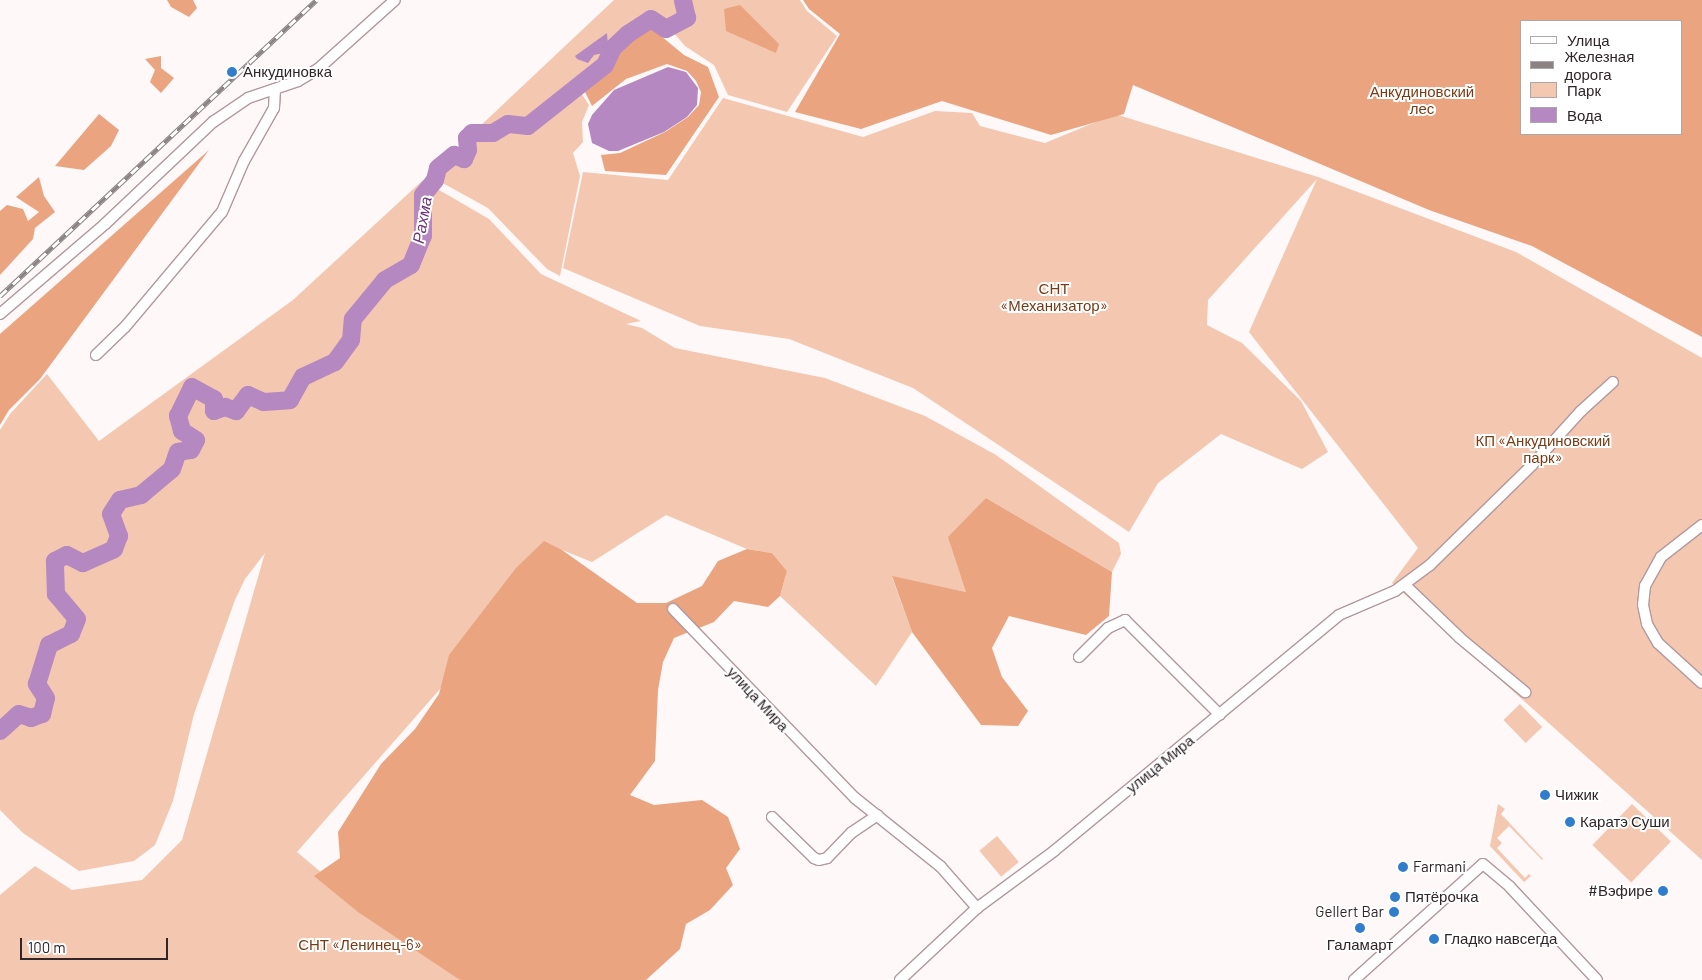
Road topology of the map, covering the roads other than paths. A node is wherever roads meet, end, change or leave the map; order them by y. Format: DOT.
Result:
graph roads {
  1 [pos="395,0"];
  2 [pos="275,89"];
  3 [pos="0,314"];
  4 [pos="96,355"];
  5 [pos="1613,382"];
  6 [pos="1702,526"];
  7 [pos="1405,585"];
  8 [pos="673,609"];
  9 [pos="1079,657"];
  10 [pos="1702,683"];
  11 [pos="1525,692"];
  12 [pos="1220,715"];
  13 [pos="772,816"];
  14 [pos="878,816"];
  15 [pos="978,908"];
  16 [pos="900,980"];
  17 [pos="1354,980"];
  18 [pos="1597,980"];
  1 -- 2 [label="street"];
  2 -- 3 [label="street"];
  2 -- 4 [label="street"];
  5 -- 7 [label="street, улица Мира"];
  6 -- 10 [label="street"];
  7 -- 11 [label="street"];
  7 -- 12 [label="street, улица Мира"];
  8 -- 14 [label="street, улица Мира"];
  9 -- 12 [label="street"];
  12 -- 15 [label="street, улица Мира"];
  13 -- 14 [label="street"];
  14 -- 15 [label="street, улица Мира"];
  15 -- 16 [label="street, улица Мира"];
  17 -- 18 [label="street"];
}
